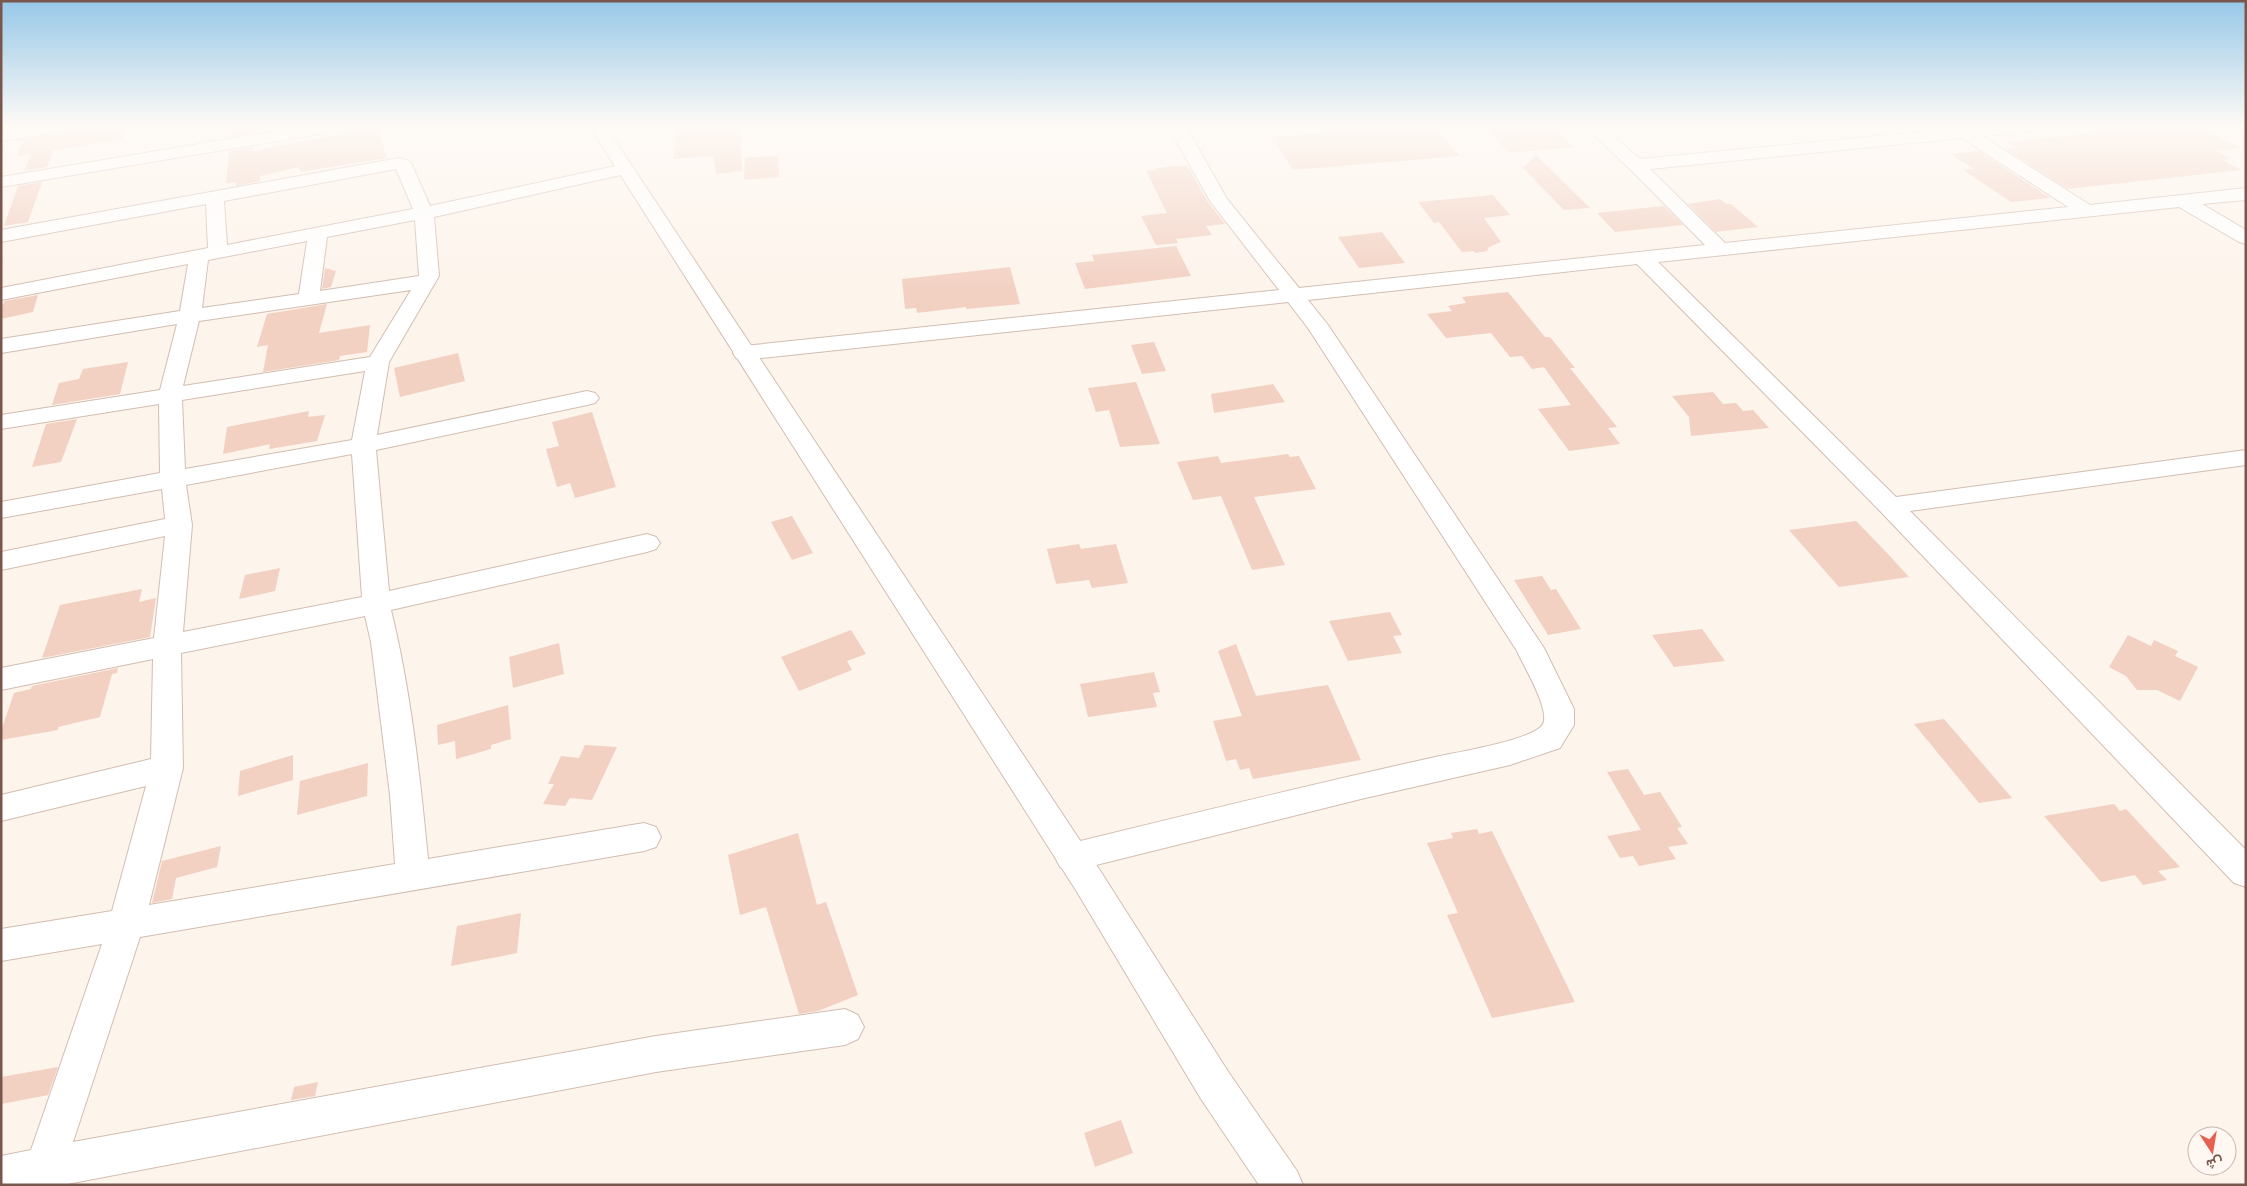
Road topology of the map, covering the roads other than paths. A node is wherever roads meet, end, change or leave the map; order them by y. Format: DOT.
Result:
graph roads {
  1 [pos="295,182"];
  2 [pos="411,182"];
  3 [pos="569,182"];
  4 [pos="634,182"];
  5 [pos="1209,182"];
  6 [pos="1653,182"];
  7 [pos="2042,182"];
  8 [pos="2246,194"];
  9 [pos="215,197"];
  10 [pos="2183,201"];
  11 [pos="2085,210"];
  12 [pos="424,213"];
  13 [pos="318,233"];
  14 [pos="1,236"];
  15 [pos="2246,238"];
  16 [pos="1721,250"];
  17 [pos="208,253"];
  18 [pos="1642,258"];
  19 [pos="427,281"];
  20 [pos="1,294"];
  21 [pos="1292,295"];
  22 [pos="309,298"];
  23 [pos="190,316"];
  24 [pos="1,346"];
  25 [pos="744,353"];
  26 [pos="378,362"];
  27 [pos="170,394"];
  28 [pos="587,398"];
  29 [pos="1,422"];
  30 [pos="364,445"];
  31 [pos="2246,457"];
  32 [pos="173,478"];
  33 [pos="1890,506"];
  34 [pos="1,510"];
  35 [pos="178,525"];
  36 [pos="647,543"];
  37 [pos="1,561"];
  38 [pos="376,604"];
  39 [pos="167,647"];
  40 [pos="1,679"];
  41 [pos="167,768"];
  42 [pos="1,808"];
  43 [pos="644,837"];
  44 [pos="1072,857"];
  45 [pos="2246,873"];
  46 [pos="413,876"];
  47 [pos="126,925"];
  48 [pos="1,945"];
  49 [pos="845,1027"];
  50 [pos="45,1167"];
  51 [pos="1,1176"];
  52 [pos="1283,1185"];
  1 -- 9 [label="street"];
  2 -- 12 [label="street"];
  3 -- 12 [label="street"];
  4 -- 25 [label="street"];
  5 -- 21 [label="street"];
  6 -- 16 [label="street"];
  7 -- 11 [label="street"];
  8 -- 10 [label="street"];
  9 -- 14 [label="street"];
  9 -- 17 [label="street"];
  10 -- 11 [label="street"];
  10 -- 15 [label="street"];
  11 -- 16 [label="street"];
  12 -- 13 [label="street"];
  12 -- 19 [label="street"];
  13 -- 17 [label="street"];
  13 -- 22 [label="street"];
  16 -- 18 [label="street"];
  17 -- 20 [label="street"];
  17 -- 23 [label="street"];
  18 -- 21 [label="street"];
  18 -- 33 [label="street"];
  19 -- 22 [label="street"];
  19 -- 26 [label="street"];
  21 -- 25 [label="street"];
  21 -- 44 [label="street"];
  22 -- 23 [label="street"];
  23 -- 24 [label="street"];
  23 -- 27 [label="street"];
  25 -- 44 [label="street"];
  26 -- 27 [label="street"];
  26 -- 30 [label="street"];
  27 -- 29 [label="street"];
  27 -- 32 [label="street"];
  28 -- 30 [label="street"];
  30 -- 32 [label="street"];
  30 -- 38 [label="street"];
  31 -- 33 [label="street"];
  32 -- 34 [label="street"];
  32 -- 35 [label="street"];
  33 -- 45 [label="street"];
  35 -- 37 [label="street"];
  35 -- 39 [label="street"];
  36 -- 38 [label="street"];
  38 -- 39 [label="street"];
  38 -- 46 [label="street"];
  39 -- 40 [label="street"];
  39 -- 41 [label="street"];
  41 -- 42 [label="street"];
  41 -- 47 [label="street"];
  43 -- 46 [label="street"];
  44 -- 52 [label="street"];
  46 -- 47 [label="street"];
  47 -- 48 [label="street"];
  47 -- 50 [label="street"];
  49 -- 50 [label="street"];
  50 -- 51 [label="street"];
}
